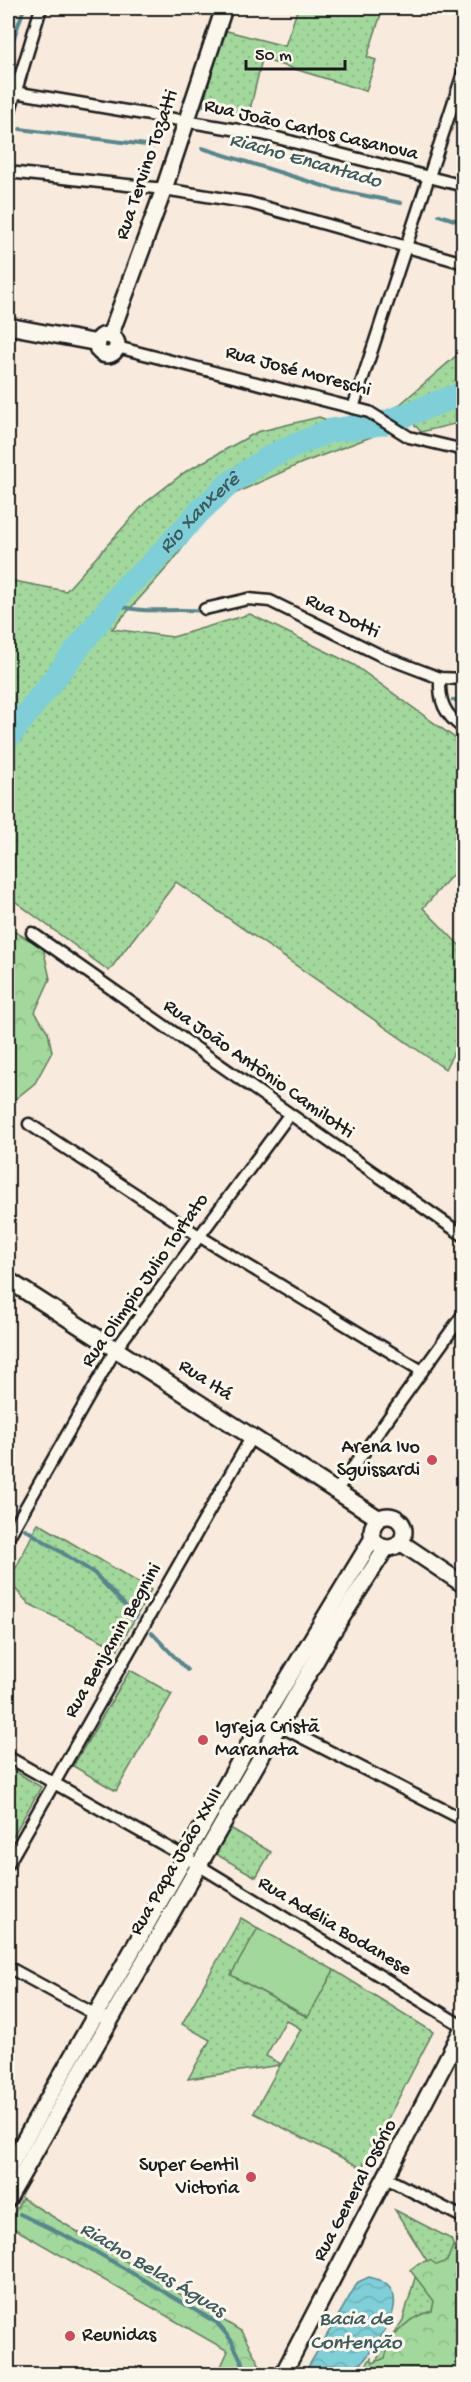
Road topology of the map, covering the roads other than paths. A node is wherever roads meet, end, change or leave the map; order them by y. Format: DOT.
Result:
graph roads {
  1 [pos="41,8"];
  2 [pos="224,8"];
  3 [pos="464,70"];
  4 [pos="11,93"];
  5 [pos="8,117"];
  6 [pos="186,120"];
  7 [pos="8,172"];
  8 [pos="430,177"];
  9 [pos="464,186"];
  10 [pos="164,189"];
  11 [pos="406,246"];
  12 [pos="464,262"];
  13 [pos="8,326"];
  14 [pos="108,342"];
  15 [pos="353,408"];
  16 [pos="464,450"];
  17 [pos="205,609"];
  18 [pos="440,678"];
  19 [pos="464,678"];
  20 [pos="464,729"];
  21 [pos="32,933"];
  22 [pos="289,1115"];
  23 [pos="29,1124"];
  24 [pos="199,1236"];
  25 [pos="464,1236"];
  26 [pos="8,1280"];
  27 [pos="464,1313"];
  28 [pos="116,1348"];
  29 [pos="422,1371"];
  30 [pos="252,1436"];
  31 [pos="336,1491"];
  32 [pos="378,1518"];
  33 [pos="8,1538"];
  34 [pos="373,1538"];
  35 [pos="400,1542"];
  36 [pos="386,1548"];
  37 [pos="464,1585"];
  38 [pos="324,1633"];
  39 [pos="264,1718"];
  40 [pos="279,1725"];
  41 [pos="8,1757"];
  42 [pos="234,1771"];
  43 [pos="249,1779"];
  44 [pos="54,1784"];
  45 [pos="464,1820"];
  46 [pos="185,1857"];
  47 [pos="8,1864"];
  48 [pos="199,1866"];
  49 [pos="155,1928"];
  50 [pos="8,1967"];
  51 [pos="101,2018"];
  52 [pos="463,2027"];
  53 [pos="78,2059"];
  54 [pos="8,2169"];
  55 [pos="386,2178"];
  56 [pos="8,2199"];
  57 [pos="464,2218"];
  58 [pos="283,2374"];
  1 -- 4 [label="street"];
  2 -- 6 [label="street, Rua Tervino Tozatti"];
  3 -- 8 [label="street"];
  4 -- 5 [label="street"];
  4 -- 6 [label="street, Rua João Carlos Casanova"];
  6 -- 8 [label="street, Rua João Carlos Casanova"];
  6 -- 10 [label="street, Rua Tervino Tozatti"];
  7 -- 10 [label="street"];
  8 -- 9 [label="street, Rua João Carlos Casanova"];
  8 -- 11 [label="street"];
  10 -- 11 [label="street"];
  10 -- 14 [label="street, Rua Tervino Tozatti"];
  11 -- 12 [label="street"];
  11 -- 15 [label="street"];
  13 -- 14 [label="street, Rua José Moreschi"];
  14 -- 15 [label="street, Rua José Moreschi"];
  15 -- 16 [label="street, Rua José Moreschi"];
  17 -- 18 [label="street, Rua Dotti"];
  18 -- 19 [label="street, Rua Dotti"];
  18 -- 20 [label="street"];
  21 -- 22 [label="street, Rua João Antônio Camilotti"];
  22 -- 24 [label="street, Rua Olimpio Julio Tortato"];
  22 -- 25 [label="street, Rua João Antônio Camilotti"];
  23 -- 24 [label="street"];
  24 -- 28 [label="street, Rua Olimpio Julio Tortato"];
  24 -- 29 [label="street"];
  26 -- 28 [label="street, Rua Itá"];
  27 -- 29 [label="street"];
  28 -- 30 [label="street, Rua Itá"];
  28 -- 33 [label="street, Rua Olimpio Julio Tortato"];
  29 -- 31 [label="street"];
  30 -- 31 [label="street, Rua Itá"];
  30 -- 44 [label="street, Rua Benjamin Begnini"];
  31 -- 32 [label="street, Rua Itá"];
  32 -- 34 [label="street"];
  32 -- 35 [label="street"];
  34 -- 36 [label="street"];
  34 -- 38 [label="street, Rua Papa João XXIII"];
  35 -- 36 [label="street"];
  35 -- 37 [label="street"];
  36 -- 38 [label="street, Rua Papa João XXIII"];
  38 -- 39 [label="street, Rua Papa João XXIII"];
  38 -- 40 [label="street, Rua Papa João XXIII"];
  39 -- 40 [label="street"];
  39 -- 42 [label="street, Rua Papa João XXIII"];
  40 -- 43 [label="street, Rua Papa João XXIII"];
  40 -- 45 [label="street"];
  41 -- 44 [label="street, Rua Adélia Bodanese"];
  42 -- 43 [label="street"];
  42 -- 46 [label="street, Rua Papa João XXIII"];
  43 -- 48 [label="street, Rua Papa João XXIII"];
  44 -- 46 [label="street, Rua Adélia Bodanese"];
  44 -- 47 [label="street, Rua Benjamin Begnini"];
  46 -- 48 [label="street, Rua Adélia Bodanese"];
  46 -- 49 [label="street, Rua Papa João XXIII"];
  48 -- 49 [label="street, Rua Papa João XXIII"];
  48 -- 52 [label="street, Rua Adélia Bodanese"];
  49 -- 51 [label="street, Rua Papa João XXIII"];
  50 -- 51 [label="street"];
  51 -- 53 [label="street, Rua Papa João XXIII"];
  52 -- 55 [label="street, Rua General Osório"];
  53 -- 54 [label="street, Rua Papa João XXIII"];
  53 -- 56 [label="street, Rua Papa João XXIII"];
  55 -- 57 [label="street"];
  55 -- 58 [label="street, Rua General Osório"];
}
